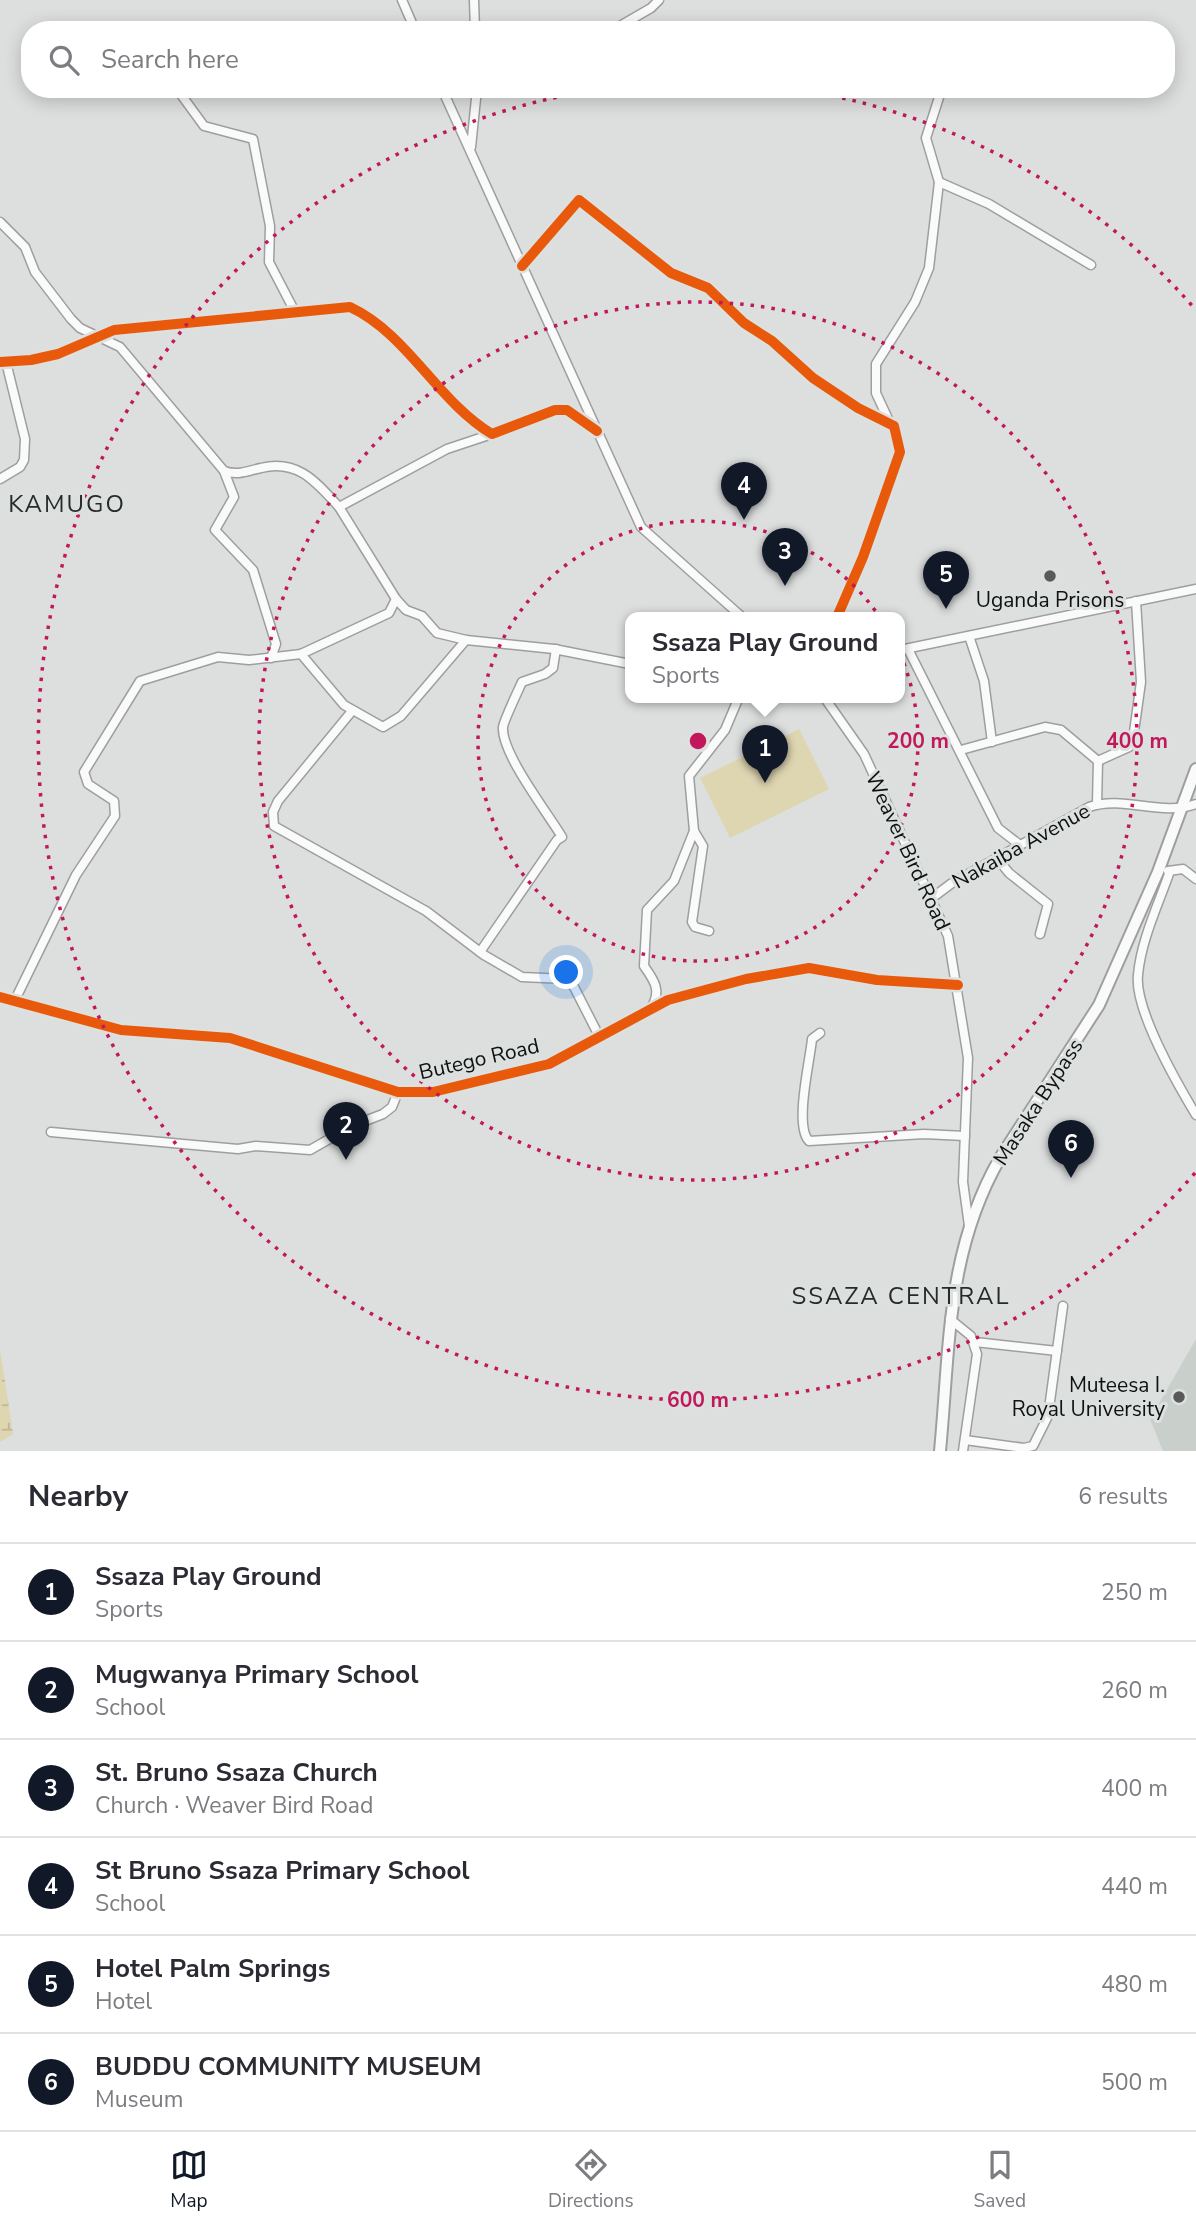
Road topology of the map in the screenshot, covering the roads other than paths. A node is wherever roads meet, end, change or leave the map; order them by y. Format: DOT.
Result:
graph roads {
  1 [pos="402,0"];
  2 [pos="474,0"];
  3 [pos="659,0"];
  4 [pos="411,21"];
  5 [pos="475,21"];
  6 [pos="629,21"];
  7 [pos="184,98"];
  8 [pos="446,98"];
  9 [pos="476,98"];
  10 [pos="939,98"];
  11 [pos="471,147"];
  12 [pos="939,182"];
  13 [pos="0,222"];
  14 [pos="1091,265"];
  15 [pos="522,266"];
  16 [pos="295,312"];
  17 [pos="95,337"];
  18 [pos="3,362"];
  19 [pos="889,421"];
  20 [pos="597,431"];
  21 [pos="492,433"];
  22 [pos="224,471"];
  23 [pos="0,479"];
  24 [pos="339,507"];
  25 [pos="1196,589"];
  26 [pos="396,599"];
  27 [pos="1136,601"];
  28 [pos="406,610"];
  29 [pos="736,612"];
  30 [pos="839,612"];
  31 [pos="389,613"];
  32 [pos="969,636"];
  33 [pos="466,640"];
  34 [pos="276,644"];
  35 [pos="556,649"];
  36 [pos="905,649"];
  37 [pos="905,651"];
  38 [pos="301,654"];
  39 [pos="289,656"];
  40 [pos="271,658"];
  41 [pos="625,663"];
  42 [pos="736,703"];
  43 [pos="828,703"];
  44 [pos="352,711"];
  45 [pos="992,742"];
  46 [pos="961,750"];
  47 [pos="1098,761"];
  48 [pos="1196,769"];
  49 [pos="1097,804"];
  50 [pos="1196,804"];
  51 [pos="1179,811"];
  52 [pos="694,831"];
  53 [pos="1020,845"];
  54 [pos="996,858"];
  55 [pos="1170,871"];
  56 [pos="1158,872"];
  57 [pos="1196,879"];
  58 [pos="932,898"];
  59 [pos="709,930"];
  60 [pos="1040,934"];
  61 [pos="480,952"];
  62 [pos="958,985"];
  63 [pos="0,997"];
  64 [pos="14,1002"];
  65 [pos="650,1008"];
  66 [pos="820,1033"];
  67 [pos="599,1037"];
  68 [pos="398,1092"];
  69 [pos="1196,1115"];
  70 [pos="51,1132"];
  71 [pos="965,1136"];
  72 [pos="968,1226"];
  73 [pos="1063,1306"];
  74 [pos="950,1319"];
  75 [pos="975,1342"];
  76 [pos="1057,1351"];
  77 [pos="965,1440"];
  78 [pos="940,1451"];
  79 [pos="963,1451"];
  1 -- 4 [label="street"];
  2 -- 5 [label="street"];
  3 -- 6 [label="street"];
  7 -- 16 [label="street"];
  8 -- 11 [label="street"];
  9 -- 11 [label="street"];
  10 -- 12 [label="street"];
  11 -- 15 [label="street"];
  12 -- 14 [label="street"];
  12 -- 19 [label="street"];
  13 -- 17 [label="street"];
  15 -- 19 [label="street"];
  15 -- 20 [label="street"];
  16 -- 17 [label="street"];
  16 -- 21 [label="street"];
  17 -- 18 [label="street"];
  17 -- 22 [label="street"];
  18 -- 23 [label="street"];
  19 -- 30 [label="street"];
  20 -- 21 [label="street"];
  20 -- 29 [label="street"];
  21 -- 24 [label="street"];
  22 -- 24 [label="street"];
  22 -- 34 [label="street"];
  24 -- 26 [label="street"];
  25 -- 27 [label="street"];
  26 -- 28 [label="street"];
  26 -- 31 [label="street"];
  27 -- 32 [label="street"];
  27 -- 47 [label="street"];
  28 -- 31 [label="street"];
  28 -- 33 [label="street"];
  31 -- 38 [label="street"];
  32 -- 36 [label="street"];
  32 -- 45 [label="street"];
  33 -- 35 [label="street"];
  33 -- 44 [label="street"];
  34 -- 39 [label="street"];
  34 -- 40 [label="street"];
  35 -- 41 [label="street"];
  35 -- 61 [label="street"];
  37 -- 46 [label="street"];
  38 -- 39 [label="street"];
  38 -- 44 [label="street"];
  39 -- 40 [label="street"];
  40 -- 64 [label="street"];
  42 -- 52 [label="street"];
  43 -- 58 [label="street, Weaver Bird Road"];
  44 -- 61 [label="street"];
  45 -- 46 [label="street"];
  45 -- 47 [label="street"];
  46 -- 53 [label="street"];
  47 -- 49 [label="street"];
  48 -- 51 [label="highway, Masaka Bypass"];
  49 -- 51 [label="street, Nakaiba Avenue"];
  49 -- 53 [label="street, Nakaiba Avenue"];
  50 -- 51 [label="street, Nakaiba Avenue"];
  51 -- 56 [label="highway, Masaka Bypass"];
  52 -- 59 [label="street"];
  52 -- 65 [label="street"];
  53 -- 54 [label="street, Nakaiba Avenue"];
  54 -- 58 [label="street, Nakaiba Avenue"];
  54 -- 60 [label="street"];
  55 -- 56 [label="street"];
  55 -- 57 [label="street"];
  55 -- 69 [label="street"];
  56 -- 72 [label="highway, Masaka Bypass"];
  58 -- 62 [label="street, Weaver Bird Road"];
  61 -- 67 [label="street"];
  62 -- 65 [label="street, Butego Road"];
  62 -- 71 [label="street, Weaver Bird Road"];
  63 -- 64 [label="street, Butego Road"];
  64 -- 68 [label="street, Butego Road"];
  65 -- 67 [label="street, Butego Road"];
  66 -- 71 [label="street"];
  67 -- 68 [label="street, Butego Road"];
  68 -- 70 [label="street"];
  71 -- 72 [label="street, Weaver Bird Road"];
  72 -- 74 [label="highway, Masaka Bypass"];
  73 -- 76 [label="street"];
  74 -- 75 [label="street"];
  74 -- 78 [label="highway, Masaka Bypass"];
  75 -- 76 [label="street"];
  75 -- 77 [label="street"];
  76 -- 77 [label="street"];
  77 -- 79 [label="street"];
}
